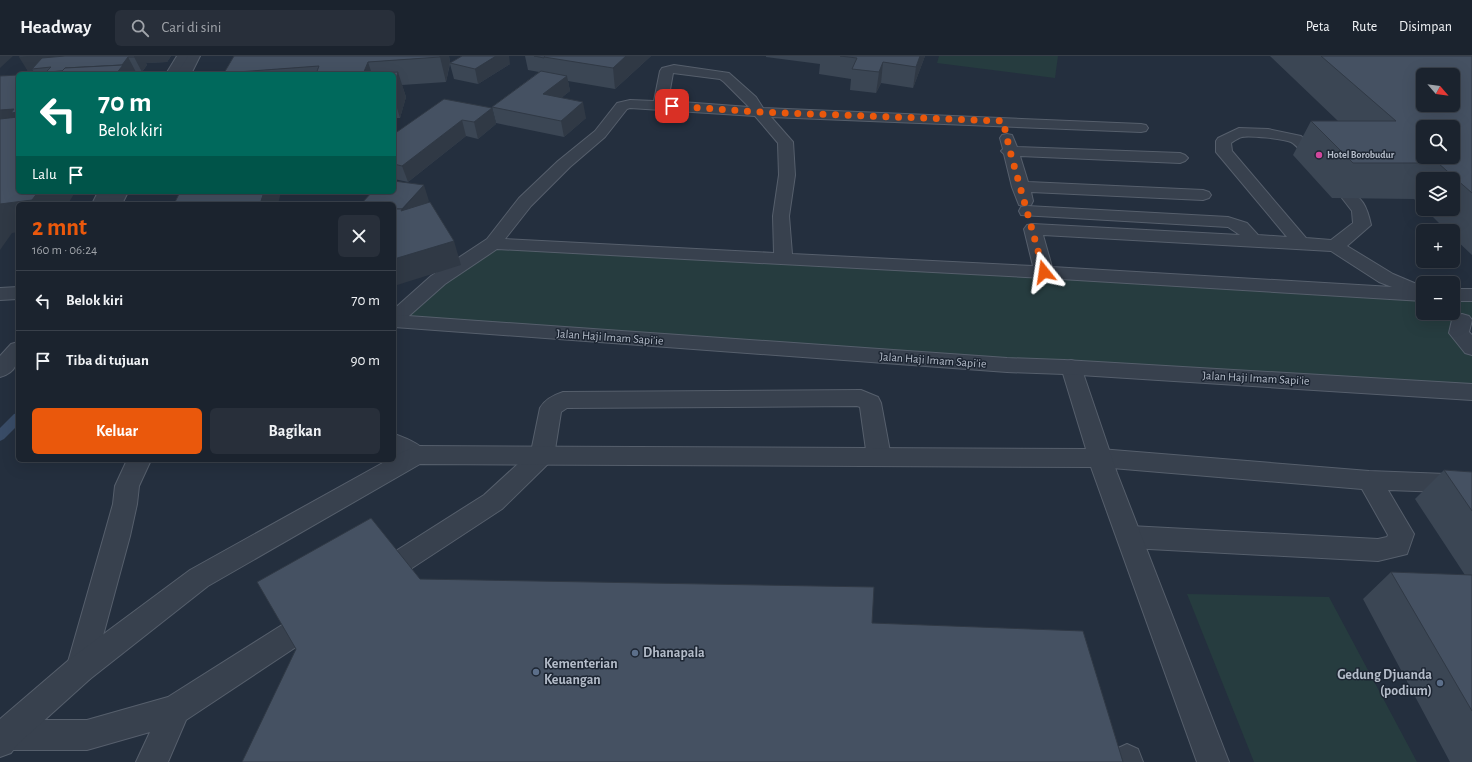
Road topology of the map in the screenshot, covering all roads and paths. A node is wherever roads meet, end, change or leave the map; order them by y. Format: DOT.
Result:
graph roads {
  1 [pos="183,56"];
  2 [pos="194,56"];
  3 [pos="174,72"];
  4 [pos="185,72"];
  5 [pos="660,105"];
  6 [pos="759,112"];
  7 [pos="1003,121"];
  8 [pos="1141,128"];
  9 [pos="1010,151"];
  10 [pos="1313,155"];
  11 [pos="1180,158"];
  12 [pos="1020,187"];
  13 [pos="1203,195"];
  14 [pos="1350,198"];
  15 [pos="1027,211"];
  16 [pos="1033,229"];
  17 [pos="1254,242"];
  18 [pos="493,243"];
  19 [pos="1301,243"];
  20 [pos="1335,246"];
  21 [pos="783,259"];
  22 [pos="1044,272"];
  23 [pos="1416,291"];
  24 [pos="1416,294"];
  25 [pos="1460,295"];
  26 [pos="1472,296"];
  27 [pos="396,318"];
  28 [pos="1462,319"];
  29 [pos="396,320"];
  30 [pos="16,341"];
  31 [pos="0,342"];
  32 [pos="1472,348"];
  33 [pos="16,351"];
  34 [pos="1071,367"];
  35 [pos="0,370"];
  36 [pos="1472,392"];
  37 [pos="396,443"];
  38 [pos="416,455"];
  39 [pos="542,456"];
  40 [pos="879,457"];
  41 [pos="1100,458"];
  42 [pos="138,462"];
  43 [pos="1369,480"];
  44 [pos="1472,484"];
  45 [pos="1130,537"];
  46 [pos="400,562"];
  47 [pos="292,634"];
  48 [pos="80,669"];
  49 [pos="175,710"];
  50 [pos="2,737"];
  51 [pos="152,762"];
  52 [pos="1213,762"];
  1 -- 3 [label="street"];
  2 -- 4 [label="street"];
  5 -- 6 [label="street"];
  5 -- 6 [label="street"];
  5 -- 18 [label="street"];
  6 -- 7 [label="street"];
  6 -- 21 [label="street"];
  7 -- 8 [label="street"];
  7 -- 9 [label="street"];
  9 -- 11 [label="street"];
  9 -- 12 [label="street"];
  10 -- 19 [label="street"];
  12 -- 13 [label="street"];
  12 -- 15 [label="street"];
  14 -- 20 [label="street"];
  15 -- 16 [label="street"];
  15 -- 17 [label="street"];
  16 -- 17 [label="street"];
  16 -- 22 [label="street"];
  17 -- 19 [label="street"];
  18 -- 21 [label="street"];
  18 -- 27 [label="street"];
  19 -- 20 [label="street"];
  20 -- 23 [label="street"];
  21 -- 22 [label="street"];
  22 -- 24 [label="street"];
  25 -- 26 [label="street"];
  28 -- 32 [label="street"];
  29 -- 34 [label="street, Jalan Haji Imam Sapi'ie"];
  30 -- 31 [label="street"];
  33 -- 35 [label="street"];
  34 -- 36 [label="street, Jalan Haji Imam Sapi'ie"];
  34 -- 41 [label="street"];
  37 -- 38 [label="street"];
  38 -- 39 [label="street"];
  38 -- 48 [label="street"];
  39 -- 40 [label="street"];
  39 -- 40 [label="street"];
  39 -- 46 [label="street"];
  40 -- 41 [label="street"];
  41 -- 43 [label="street"];
  41 -- 45 [label="street"];
  42 -- 48 [label="street"];
  43 -- 44 [label="street"];
  43 -- 45 [label="street"];
  45 -- 52 [label="street"];
  47 -- 49 [label="street"];
  48 -- 50 [label="street"];
  49 -- 50 [label="street"];
  49 -- 51 [label="street"];
}
